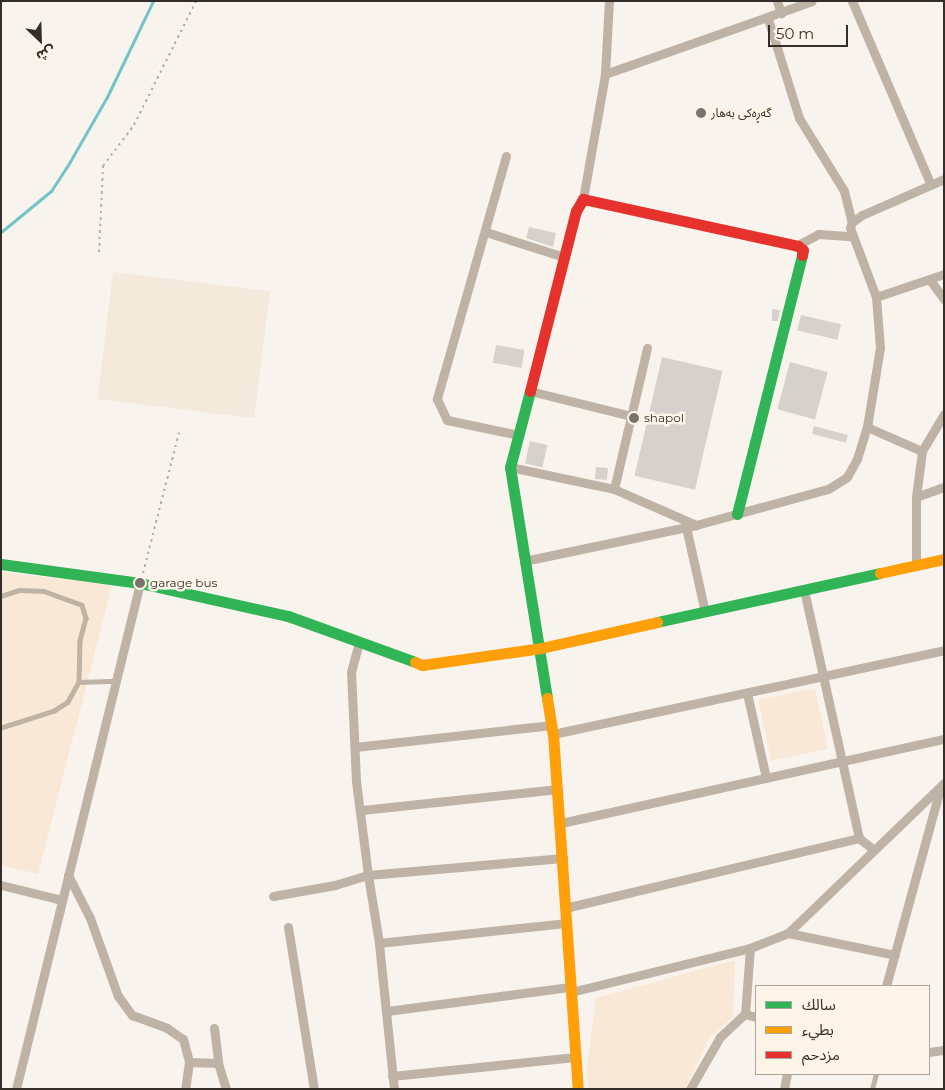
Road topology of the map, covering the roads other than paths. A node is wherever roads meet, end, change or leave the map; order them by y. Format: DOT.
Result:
graph roads {
  1 [pos="609,1"];
  2 [pos="777,1"];
  3 [pos="812,1"];
  4 [pos="852,1"];
  5 [pos="781,13"];
  6 [pos="768,18"];
  7 [pos="605,74"];
  8 [pos="506,156"];
  9 [pos="944,180"];
  10 [pos="931,185"];
  11 [pos="583,199"];
  12 [pos="852,222"];
  13 [pos="486,232"];
  14 [pos="851,236"];
  15 [pos="796,246"];
  16 [pos="564,257"];
  17 [pos="944,274"];
  18 [pos="930,280"];
  19 [pos="876,297"];
  20 [pos="944,299"];
  21 [pos="647,348"];
  22 [pos="530,391"];
  23 [pos="944,414"];
  24 [pos="631,416"];
  25 [pos="867,427"];
  26 [pos="519,435"];
  27 [pos="922,451"];
  28 [pos="510,467"];
  29 [pos="944,487"];
  30 [pos="614,489"];
  31 [pos="916,497"];
  32 [pos="737,514"];
  33 [pos="691,526"];
  34 [pos="944,559"];
  35 [pos="524,561"];
  36 [pos="1,564"];
  37 [pos="916,565"];
  38 [pos="140,583"];
  39 [pos="804,590"];
  40 [pos="1,596"];
  41 [pos="705,612"];
  42 [pos="360,642"];
  43 [pos="540,648"];
  44 [pos="944,650"];
  45 [pos="823,676"];
  46 [pos="116,681"];
  47 [pos="79,682"];
  48 [pos="747,693"];
  49 [pos="1,728"];
  50 [pos="552,729"];
  51 [pos="944,739"];
  52 [pos="355,747"];
  53 [pos="842,761"];
  54 [pos="766,778"];
  55 [pos="942,786"];
  56 [pos="558,789"];
  57 [pos="362,810"];
  58 [pos="561,823"];
  59 [pos="859,838"];
  60 [pos="874,850"];
  61 [pos="563,858"];
  62 [pos="68,875"];
  63 [pos="368,876"];
  64 [pos="1,885"];
  65 [pos="273,896"];
  66 [pos="62,900"];
  67 [pos="565,908"];
  68 [pos="565,923"];
  69 [pos="288,927"];
  70 [pos="788,933"];
  71 [pos="379,943"];
  72 [pos="750,948"];
  73 [pos="895,955"];
  74 [pos="886,985"];
  75 [pos="571,989"];
  76 [pos="387,1011"];
  77 [pos="745,1014"];
  78 [pos="755,1017"];
  79 [pos="214,1028"];
  80 [pos="944,1050"];
  81 [pos="930,1052"];
  82 [pos="575,1057"];
  83 [pos="189,1062"];
  84 [pos="218,1063"];
  85 [pos="787,1075"];
  86 [pos="876,1075"];
  87 [pos="392,1076"];
  88 [pos="16,1089"];
  89 [pos="184,1089"];
  90 [pos="226,1089"];
  91 [pos="314,1089"];
  92 [pos="394,1089"];
  93 [pos="578,1089"];
  94 [pos="690,1089"];
  95 [pos="784,1089"];
  96 [pos="872,1089"];
  1 -- 7 [label="street"];
  2 -- 5 [label="street"];
  3 -- 5 [label="street"];
  4 -- 10 [label="street"];
  5 -- 6 [label="street"];
  6 -- 7 [label="street"];
  6 -- 12 [label="street"];
  7 -- 11 [label="street"];
  8 -- 13 [label="street"];
  9 -- 10 [label="street"];
  10 -- 12 [label="street"];
  11 -- 15 [label="street"];
  11 -- 16 [label="street"];
  12 -- 14 [label="street"];
  13 -- 16 [label="street"];
  13 -- 26 [label="street"];
  14 -- 15 [label="street"];
  14 -- 19 [label="street"];
  15 -- 32 [label="street"];
  16 -- 22 [label="street"];
  17 -- 18 [label="street"];
  18 -- 19 [label="street"];
  18 -- 20 [label="street"];
  19 -- 25 [label="street"];
  21 -- 24 [label="street"];
  22 -- 24 [label="street"];
  22 -- 26 [label="street"];
  23 -- 27 [label="street"];
  24 -- 30 [label="street"];
  25 -- 27 [label="street"];
  25 -- 32 [label="street"];
  26 -- 28 [label="street"];
  27 -- 31 [label="street"];
  28 -- 30 [label="street"];
  28 -- 35 [label="street"];
  29 -- 31 [label="street"];
  30 -- 33 [label="street"];
  31 -- 37 [label="street"];
  32 -- 33 [label="street"];
  33 -- 35 [label="street"];
  33 -- 41 [label="street"];
  34 -- 37 [label="street"];
  35 -- 43 [label="street"];
  36 -- 38 [label="street"];
  37 -- 39 [label="street"];
  38 -- 42 [label="street"];
  38 -- 46 [label="street"];
  39 -- 41 [label="street"];
  39 -- 45 [label="street"];
  40 -- 47 [label="lane"];
  41 -- 43 [label="street"];
  42 -- 43 [label="street"];
  42 -- 52 [label="street"];
  43 -- 50 [label="street"];
  44 -- 45 [label="street"];
  45 -- 48 [label="street"];
  45 -- 53 [label="street"];
  46 -- 47 [label="lane"];
  46 -- 62 [label="street"];
  47 -- 49 [label="lane"];
  48 -- 50 [label="street"];
  48 -- 54 [label="street"];
  50 -- 52 [label="street"];
  50 -- 56 [label="street"];
  51 -- 53 [label="street"];
  52 -- 57 [label="street"];
  53 -- 54 [label="street"];
  53 -- 59 [label="street"];
  54 -- 58 [label="street"];
  55 -- 60 [label="street"];
  55 -- 73 [label="street"];
  56 -- 57 [label="street"];
  56 -- 58 [label="street"];
  57 -- 63 [label="street"];
  58 -- 61 [label="street"];
  59 -- 60 [label="street"];
  59 -- 67 [label="street"];
  60 -- 70 [label="street"];
  61 -- 63 [label="street"];
  61 -- 67 [label="street"];
  62 -- 66 [label="street"];
  62 -- 83 [label="street"];
  63 -- 65 [label="street"];
  63 -- 71 [label="street"];
  64 -- 66 [label="street"];
  66 -- 88 [label="street"];
  67 -- 68 [label="street"];
  68 -- 71 [label="street"];
  68 -- 75 [label="street"];
  69 -- 91 [label="street"];
  70 -- 72 [label="street"];
  70 -- 73 [label="street"];
  71 -- 76 [label="street"];
  72 -- 75 [label="street"];
  72 -- 77 [label="street"];
  73 -- 74 [label="street"];
  75 -- 76 [label="street"];
  75 -- 82 [label="street"];
  76 -- 87 [label="street"];
  77 -- 78 [label="street"];
  77 -- 94 [label="street"];
  79 -- 84 [label="street"];
  80 -- 81 [label="street"];
  82 -- 87 [label="street"];
  82 -- 93 [label="street"];
  83 -- 84 [label="street"];
  83 -- 89 [label="street"];
  84 -- 90 [label="street"];
  85 -- 95 [label="street"];
  86 -- 96 [label="lane"];
  87 -- 92 [label="street"];
}
